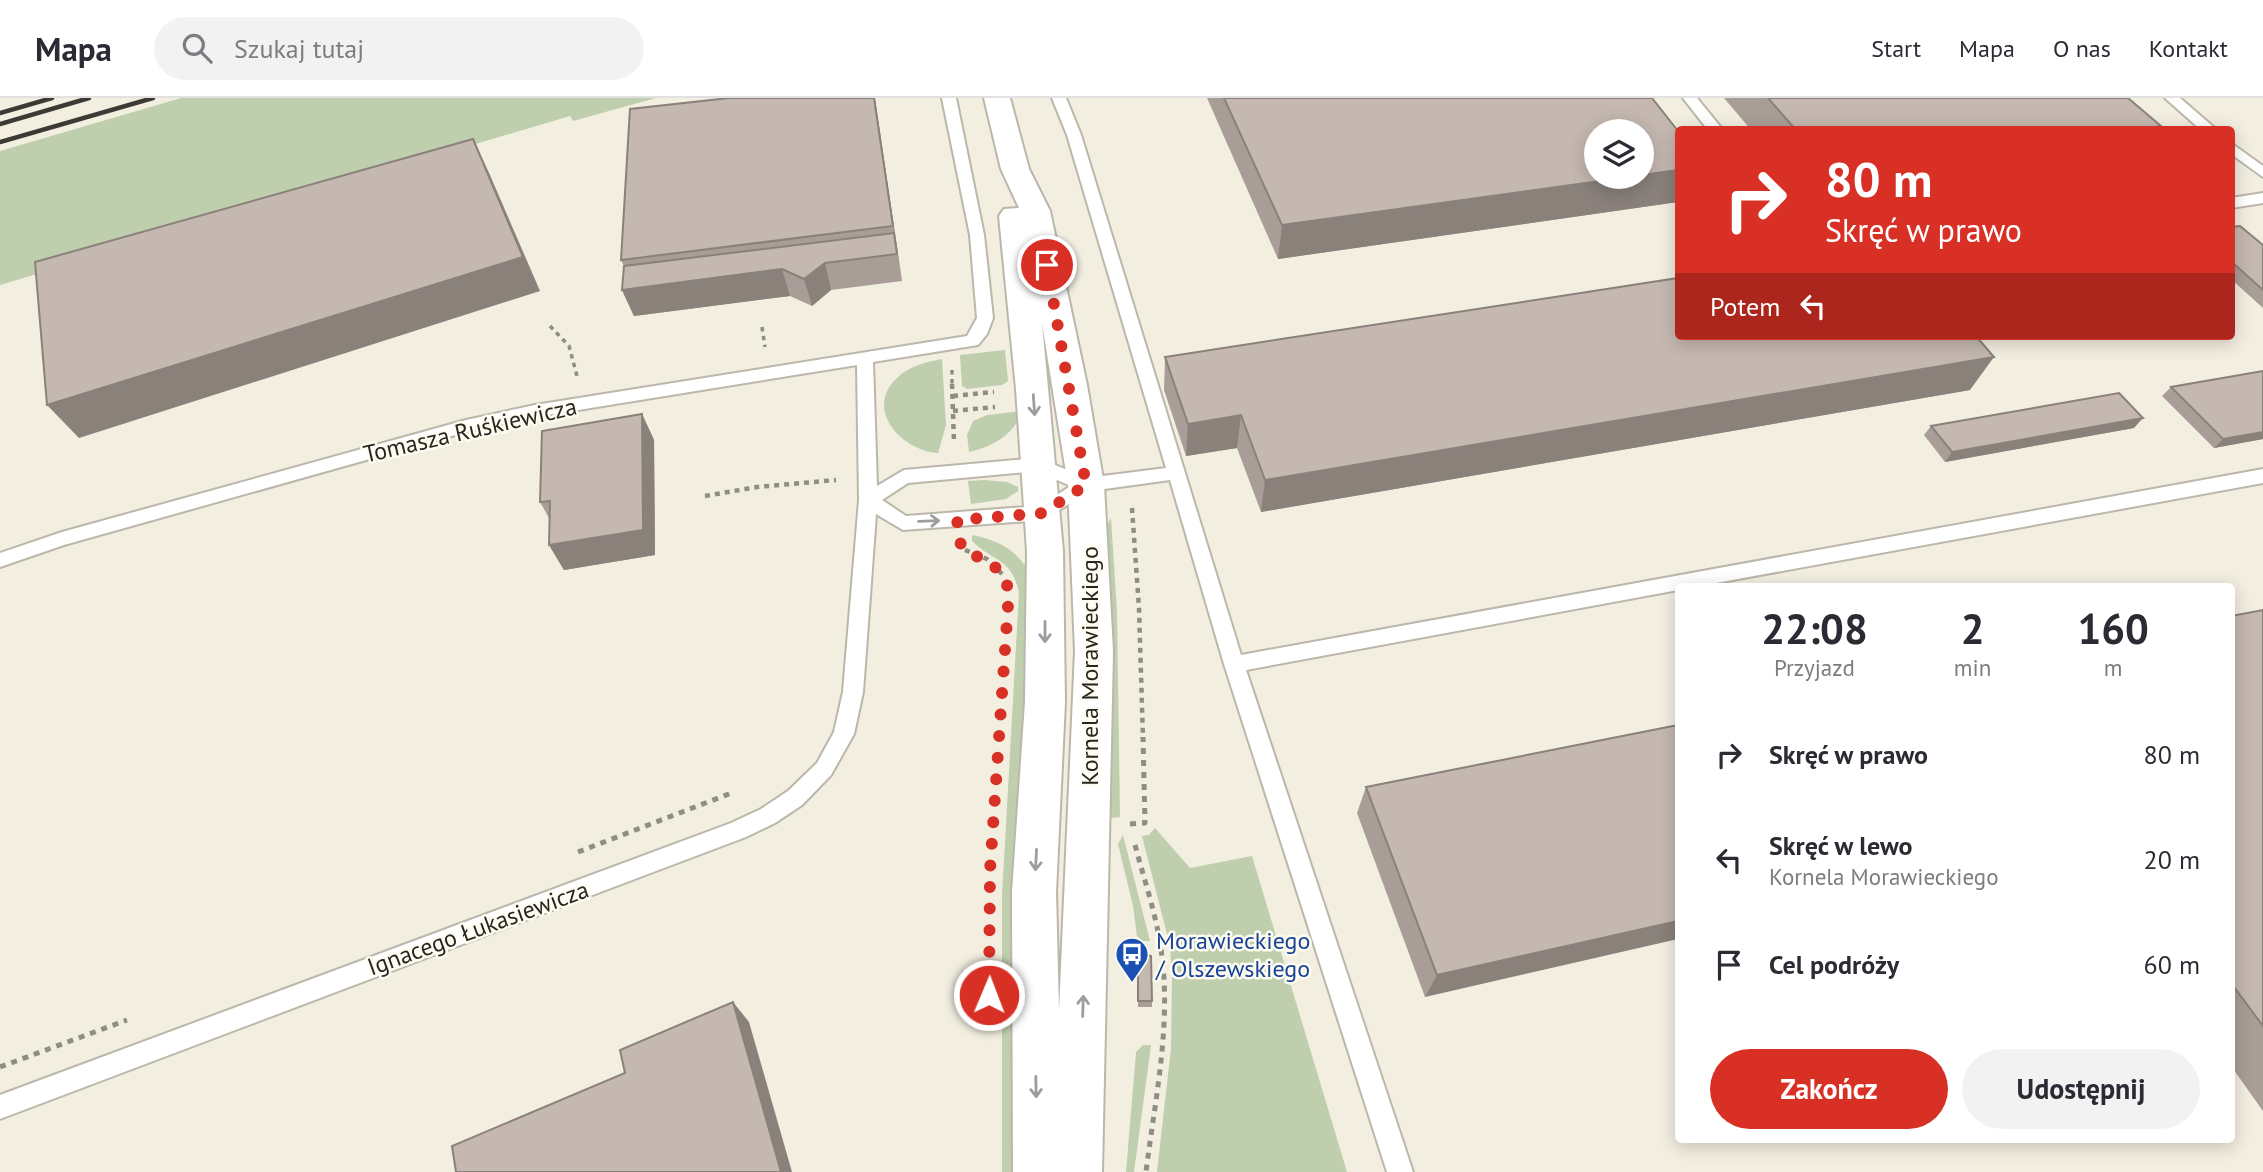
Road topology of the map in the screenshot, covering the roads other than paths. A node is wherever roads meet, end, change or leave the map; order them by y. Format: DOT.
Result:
graph roads {
  1 [pos="949,98"];
  2 [pos="997,98"];
  3 [pos="1059,98"];
  4 [pos="1690,98"];
  5 [pos="2172,98"];
  6 [pos="1713,126"];
  7 [pos="2205,126"];
  8 [pos="2235,150"];
  9 [pos="1015,169"];
  10 [pos="2263,173"];
  11 [pos="2263,198"];
  12 [pos="2235,202"];
  13 [pos="865,357"];
  14 [pos="1038,464"];
  15 [pos="1177,473"];
  16 [pos="2263,476"];
  17 [pos="1086,485"];
  18 [pos="868,500"];
  19 [pos="1043,513"];
  20 [pos="0,560"];
  21 [pos="1675,583"];
  22 [pos="1677,583"];
  23 [pos="1234,664"];
  24 [pos="0,1107"];
  25 [pos="1038,1172"];
  26 [pos="1077,1172"];
  27 [pos="1400,1172"];
  1 -- 13 [label="lane, Tomasza Ruśkiewicza"];
  2 -- 9 [label="street, Kornela Morawieckiego"];
  3 -- 15 [label="lane"];
  4 -- 6 [label="lane"];
  5 -- 7 [label="lane"];
  8 -- 10 [label="lane"];
  9 -- 14 [label="street, Kornela Morawieckiego, one-way"];
  9 -- 17 [label="street, Kornela Morawieckiego"];
  11 -- 12 [label="lane"];
  13 -- 18 [label="lane, Ignacego Łukasiewicza"];
  13 -- 20 [label="lane, Tomasza Ruśkiewicza"];
  14 -- 17 [label="lane"];
  14 -- 18 [label="lane"];
  14 -- 19 [label="street, Kornela Morawieckiego"];
  15 -- 17 [label="lane"];
  15 -- 23 [label="lane"];
  16 -- 22 [label="lane"];
  17 -- 19 [label="lane"];
  26 -- 17 [label="street, Kornela Morawieckiego, one-way"];
  18 -- 19 [label="lane, one-way"];
  18 -- 24 [label="lane, Ignacego Łukasiewicza"];
  19 -- 25 [label="street, Kornela Morawieckiego, one-way"];
  21 -- 23 [label="lane"];
  23 -- 27 [label="lane"];
}
